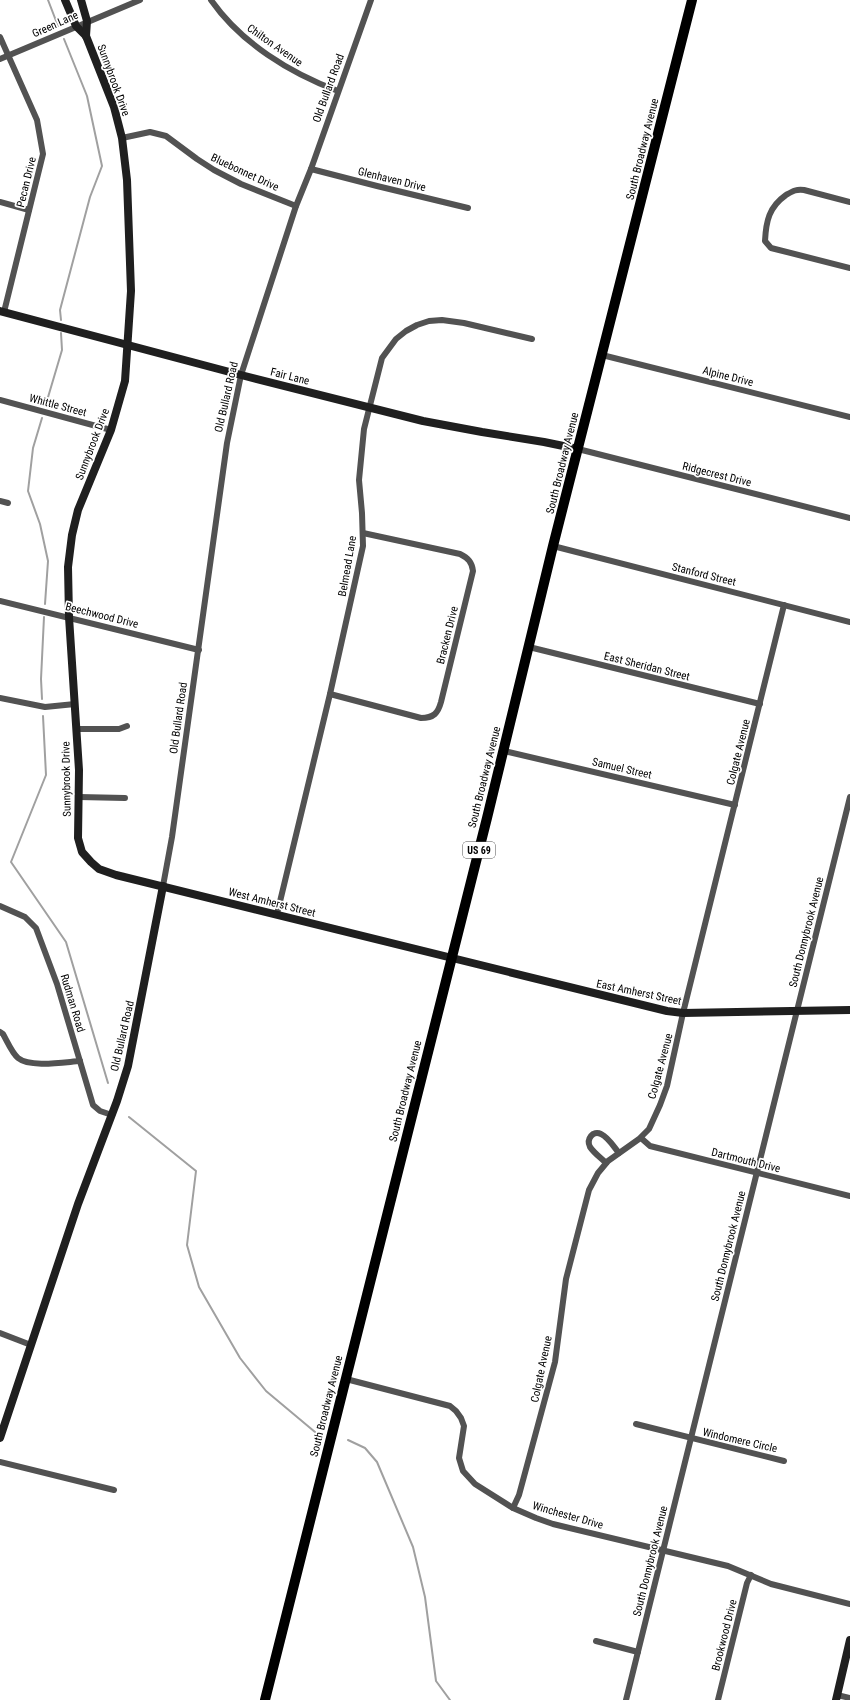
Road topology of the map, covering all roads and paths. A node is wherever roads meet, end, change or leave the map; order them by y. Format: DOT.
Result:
graph roads {
  1 [pos="65,0"];
  2 [pos="81,0"];
  3 [pos="140,0"];
  4 [pos="211,0"];
  5 [pos="371,0"];
  6 [pos="692,0"];
  7 [pos="87,21"];
  8 [pos="76,26"];
  9 [pos="86,36"];
  10 [pos="0,37"];
  11 [pos="7,55"];
  12 [pos="0,59"];
  13 [pos="338,92"];
  14 [pos="122,138"];
  15 [pos="311,169"];
  16 [pos="0,202"];
  17 [pos="850,202"];
  18 [pos="296,206"];
  19 [pos="468,208"];
  20 [pos="29,210"];
  21 [pos="850,268"];
  22 [pos="2,312"];
  23 [pos="532,339"];
  24 [pos="128,344"];
  25 [pos="602,355"];
  26 [pos="241,375"];
  27 [pos="0,400"];
  28 [pos="369,406"];
  29 [pos="850,417"];
  30 [pos="111,430"];
  31 [pos="578,449"];
  32 [pos="0,501"];
  33 [pos="8,503"];
  34 [pos="850,518"];
  35 [pos="363,533"];
  36 [pos="553,546"];
  37 [pos="0,601"];
  38 [pos="784,605"];
  39 [pos="69,617"];
  40 [pos="850,622"];
  41 [pos="529,647"];
  42 [pos="199,650"];
  43 [pos="330,694"];
  44 [pos="0,698"];
  45 [pos="75,704"];
  46 [pos="760,704"];
  47 [pos="127,726"];
  48 [pos="76,729"];
  49 [pos="504,751"];
  50 [pos="79,797"];
  51 [pos="850,797"];
  52 [pos="125,798"];
  53 [pos="736,805"];
  54 [pos="91,862"];
  55 [pos="163,886"];
  56 [pos="0,906"];
  57 [pos="277,914"];
  58 [pos="451,958"];
  59 [pos="850,1010"];
  60 [pos="797,1011"];
  61 [pos="683,1013"];
  62 [pos="0,1032"];
  63 [pos="80,1061"];
  64 [pos="112,1115"];
  65 [pos="640,1138"];
  66 [pos="619,1152"];
  67 [pos="606,1163"];
  68 [pos="757,1173"];
  69 [pos="850,1196"];
  70 [pos="0,1333"];
  71 [pos="31,1344"];
  72 [pos="346,1379"];
  73 [pos="3,1422"];
  74 [pos="636,1424"];
  75 [pos="0,1438"];
  76 [pos="690,1439"];
  77 [pos="784,1461"];
  78 [pos="0,1462"];
  79 [pos="114,1490"];
  80 [pos="513,1508"];
  81 [pos="663,1549"];
  82 [pos="751,1576"];
  83 [pos="850,1604"];
  84 [pos="850,1640"];
  85 [pos="596,1641"];
  86 [pos="638,1652"];
  87 [pos="837,1698"];
  88 [pos="850,1698"];
  89 [pos="265,1700"];
  90 [pos="626,1700"];
  91 [pos="718,1700"];
  1 -- 8 [label="street, Sunnybrook Drive"];
  2 -- 7 [label="street, Sunnybrook Drive"];
  3 -- 7 [label="street, Green Lane"];
  4 -- 13 [label="street, Chilton Avenue"];
  5 -- 13 [label="street, Old Bullard Road"];
  6 -- 25 [label="main road, South Broadway Avenue / US 69"];
  7 -- 8 [label="street, Green Lane"];
  7 -- 9 [label="street, Sunnybrook Drive"];
  8 -- 9 [label="street, Sunnybrook Drive"];
  8 -- 11 [label="street, Green Lane"];
  9 -- 14 [label="street, Sunnybrook Drive"];
  10 -- 11 [label="street, Pecan Drive"];
  11 -- 12 [label="street, Green Lane"];
  11 -- 20 [label="street, Pecan Drive"];
  13 -- 15 [label="street, Old Bullard Road"];
  14 -- 18 [label="street, Bluebonnet Drive"];
  14 -- 24 [label="street, Sunnybrook Drive"];
  15 -- 18 [label="street, Old Bullard Road"];
  15 -- 19 [label="street, Glenhaven Drive"];
  16 -- 20 [label="street"];
  17 -- 21 [label="street"];
  18 -- 26 [label="street, Old Bullard Road"];
  20 -- 22 [label="street, Pecan Drive"];
  22 -- 24 [label="street, Fair Lane"];
  23 -- 28 [label="street, Belmead Lane"];
  24 -- 26 [label="street, Fair Lane"];
  24 -- 30 [label="street, Sunnybrook Drive"];
  25 -- 29 [label="street, Alpine Drive"];
  25 -- 31 [label="main road, South Broadway Avenue / US 69"];
  26 -- 28 [label="street, Fair Lane"];
  26 -- 42 [label="street, Old Bullard Road"];
  27 -- 30 [label="street, Whittle Street"];
  28 -- 31 [label="street, Fair Lane"];
  28 -- 35 [label="street, Belmead Lane"];
  30 -- 39 [label="street, Sunnybrook Drive"];
  31 -- 34 [label="street, Ridgecrest Drive"];
  31 -- 36 [label="main road, South Broadway Avenue / US 69"];
  32 -- 33 [label="street"];
  35 -- 43 [label="street, Belmead Lane"];
  35 -- 43 [label="street, Bracken Drive"];
  36 -- 38 [label="street, Stanford Street"];
  36 -- 41 [label="main road, South Broadway Avenue / US 69"];
  37 -- 39 [label="street, Beechwood Drive"];
  38 -- 40 [label="street, Stanford Street"];
  38 -- 46 [label="street, Colgate Avenue"];
  39 -- 42 [label="street, Beechwood Drive"];
  39 -- 45 [label="street, Sunnybrook Drive"];
  41 -- 46 [label="street, East Sheridan Street"];
  41 -- 49 [label="main road, South Broadway Avenue / US 69"];
  42 -- 55 [label="street, Old Bullard Road"];
  43 -- 57 [label="street, Belmead Lane"];
  44 -- 45 [label="street"];
  45 -- 48 [label="street, Sunnybrook Drive"];
  46 -- 53 [label="street, Colgate Avenue"];
  47 -- 48 [label="street"];
  48 -- 50 [label="street, Sunnybrook Drive"];
  49 -- 53 [label="street, Samuel Street"];
  49 -- 58 [label="main road, South Broadway Avenue / US 69"];
  50 -- 52 [label="street"];
  50 -- 54 [label="street, Sunnybrook Drive"];
  51 -- 60 [label="street, South Donnybrook Avenue"];
  53 -- 61 [label="street, Colgate Avenue"];
  54 -- 55 [label="street, West Amherst Street"];
  55 -- 57 [label="street, West Amherst Street"];
  55 -- 64 [label="street, Old Bullard Road"];
  56 -- 63 [label="street, Rudman Road"];
  57 -- 58 [label="street, West Amherst Street"];
  58 -- 61 [label="street, East Amherst Street"];
  58 -- 72 [label="main road, South Broadway Avenue / US 69"];
  59 -- 60 [label="street, East Amherst Street"];
  60 -- 61 [label="street, East Amherst Street"];
  60 -- 68 [label="street, South Donnybrook Avenue"];
  61 -- 65 [label="street, Colgate Avenue"];
  62 -- 63 [label="street"];
  63 -- 64 [label="street, Rudman Road"];
  64 -- 71 [label="street, Old Bullard Road"];
  65 -- 66 [label="street, Colgate Avenue"];
  65 -- 68 [label="street, Dartmouth Drive"];
  66 -- 67 [label="street, Colgate Avenue"];
  66 -- 67 [label="street"];
  67 -- 80 [label="street, Colgate Avenue"];
  68 -- 69 [label="street, Dartmouth Drive"];
  68 -- 76 [label="street, South Donnybrook Avenue"];
  70 -- 71 [label="street"];
  71 -- 73 [label="street, Old Bullard Road"];
  72 -- 80 [label="street, Winchester Drive"];
  72 -- 89 [label="main road, South Broadway Avenue / US 69"];
  73 -- 75 [label="street, Old Bullard Road"];
  74 -- 76 [label="street, Windomere Circle"];
  76 -- 77 [label="street, Windomere Circle"];
  76 -- 81 [label="street, South Donnybrook Avenue"];
  78 -- 79 [label="street"];
  80 -- 81 [label="street, Winchester Drive"];
  81 -- 82 [label="street, Winchester Drive"];
  81 -- 86 [label="street, South Donnybrook Avenue"];
  82 -- 83 [label="street, Winchester Drive"];
  82 -- 91 [label="street, Brookwood Drive"];
  84 -- 87 [label="street"];
  85 -- 86 [label="street"];
  86 -- 90 [label="street, South Donnybrook Avenue"];
  87 -- 88 [label="street"];
}
